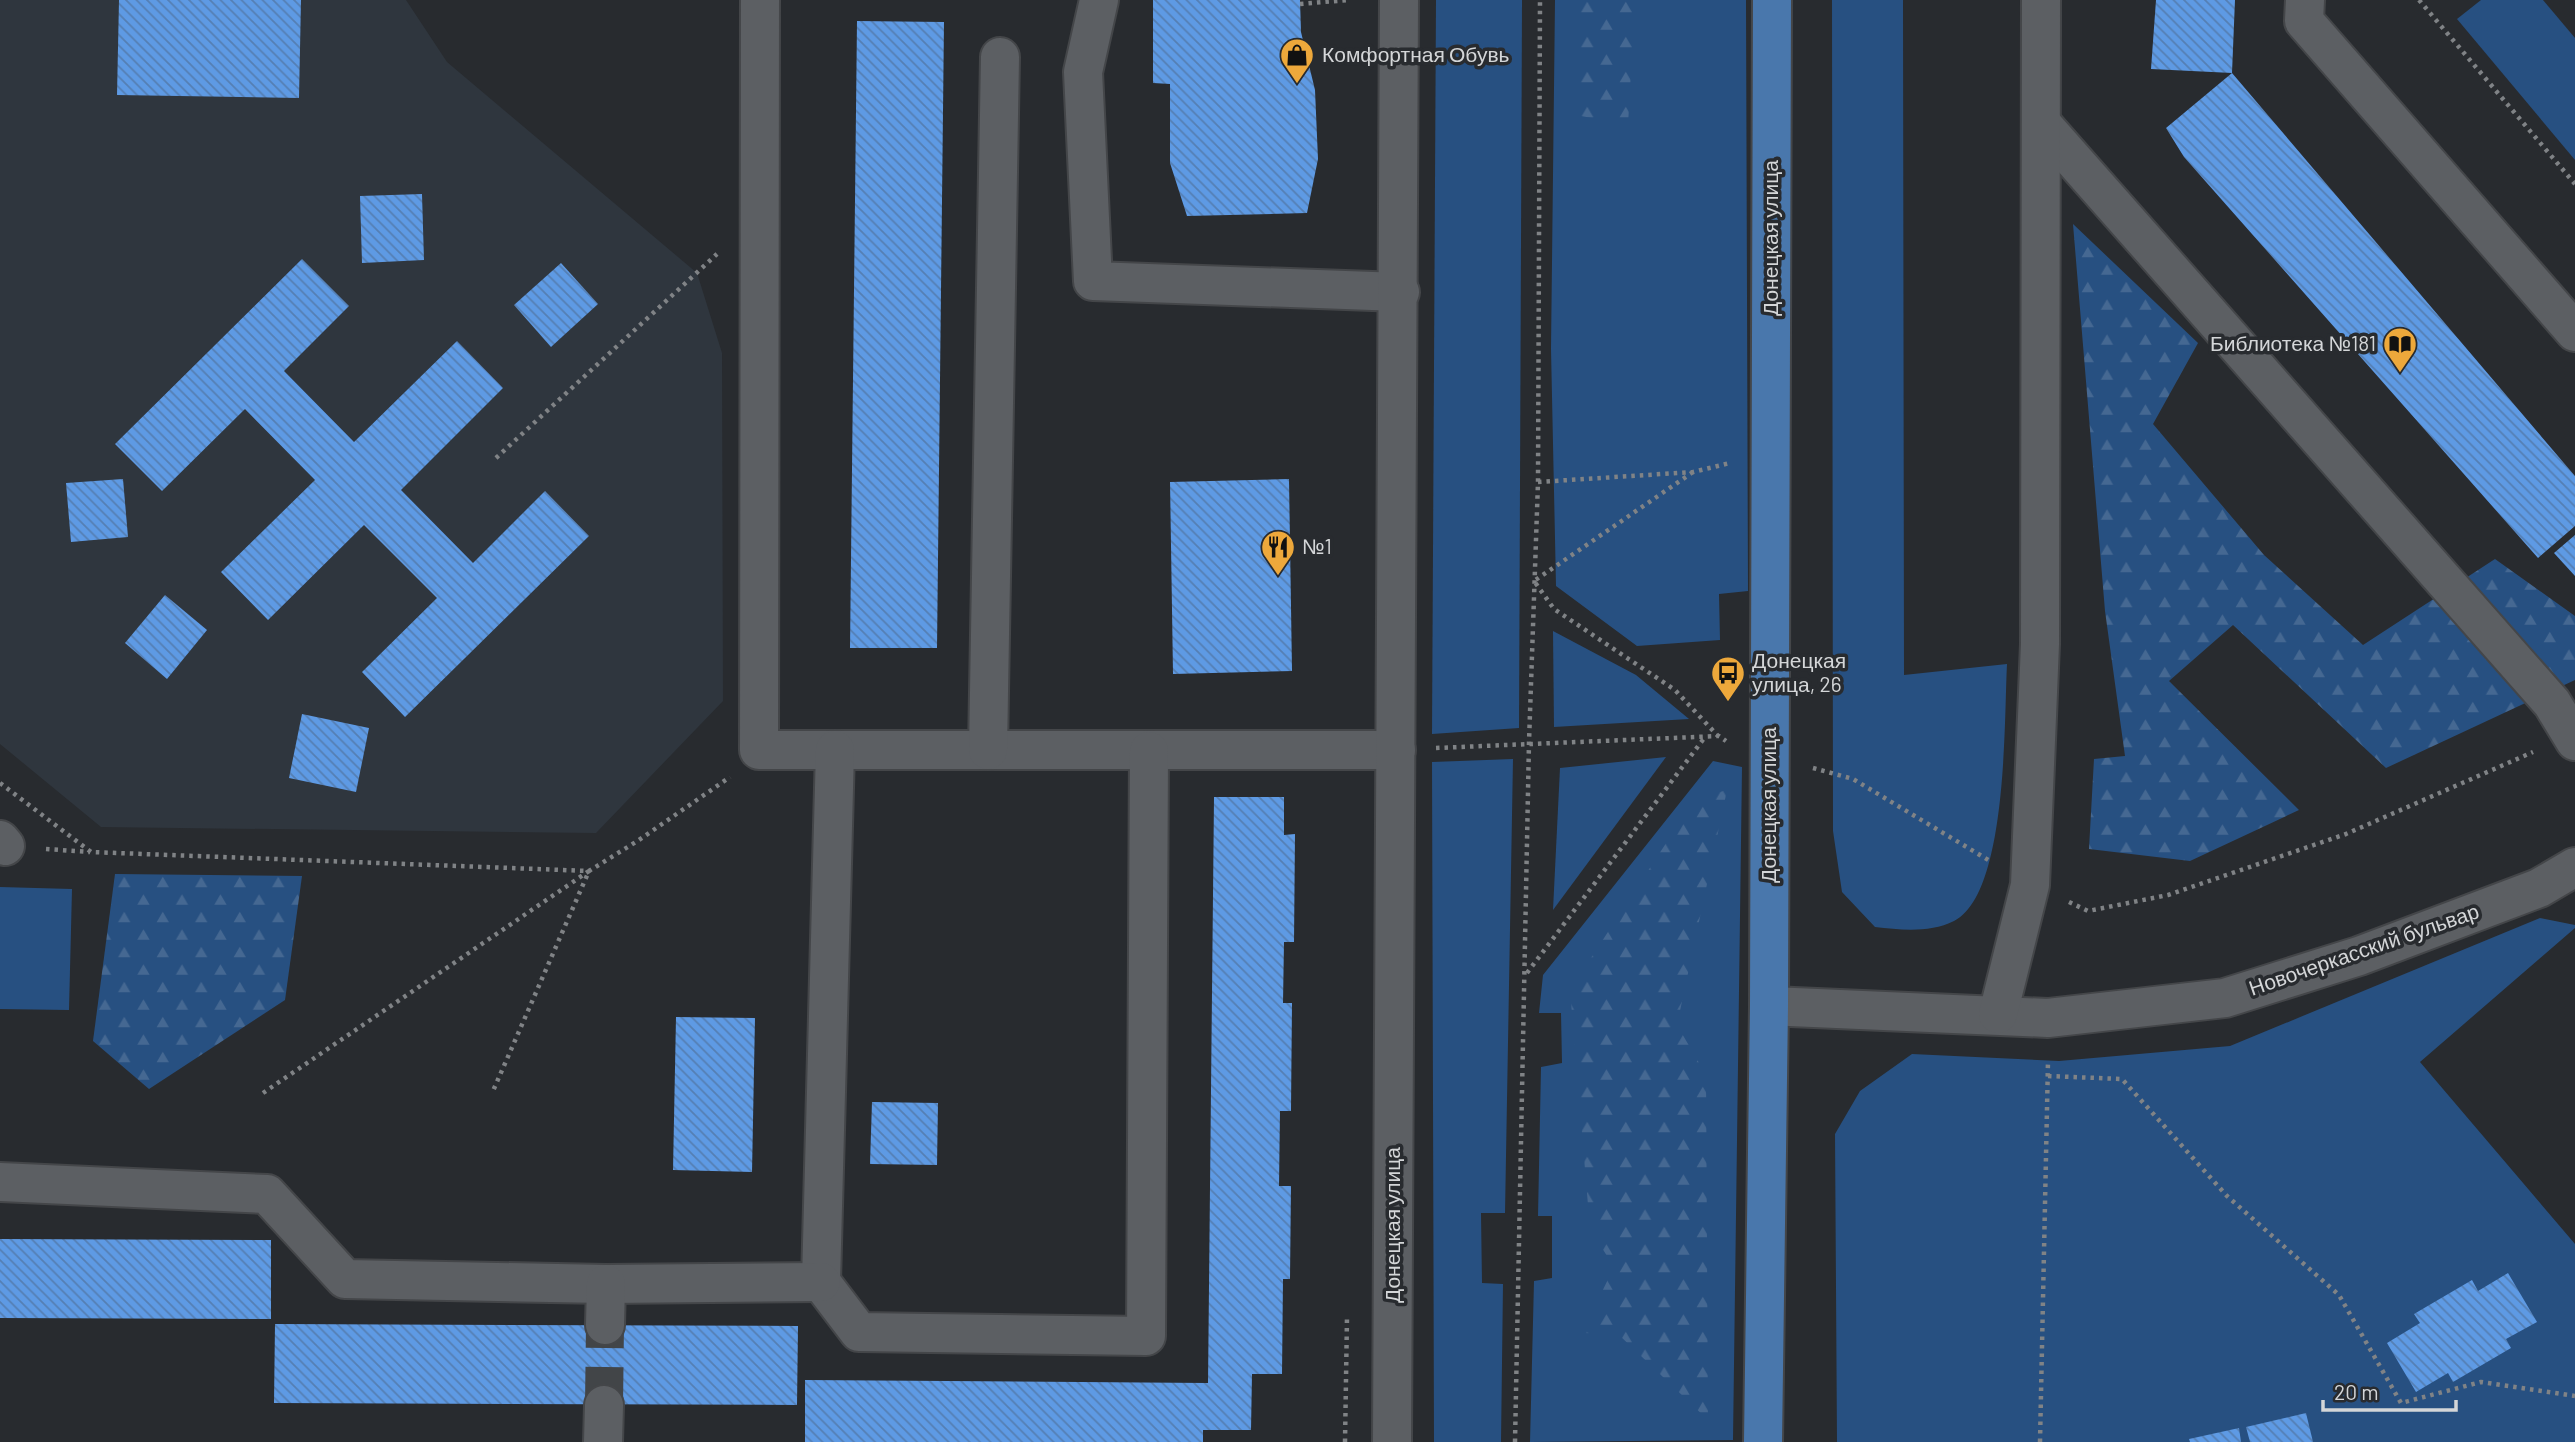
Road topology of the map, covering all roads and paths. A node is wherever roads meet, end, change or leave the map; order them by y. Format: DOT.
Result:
graph roads {
  1 [pos="760,0"];
  2 [pos="1099,0"];
  3 [pos="1348,0"];
  4 [pos="1399,0"];
  5 [pos="1540,0"];
  6 [pos="1772,0"];
  7 [pos="2041,0"];
  8 [pos="2305,0"];
  9 [pos="2419,0"];
  10 [pos="1300,4"];
  11 [pos="1000,57"];
  12 [pos="2042,124"];
  13 [pos="2575,184"];
  14 [pos="759,216"];
  15 [pos="1400,292"];
  16 [pos="2575,332"];
  17 [pos="1772,453"];
  18 [pos="496,457"];
  19 [pos="1693,472"];
  20 [pos="1538,482"];
  21 [pos="1534,581"];
  22 [pos="1719,736"];
  23 [pos="1705,737"];
  24 [pos="2575,741"];
  25 [pos="759,750"];
  26 [pos="835,750"];
  27 [pos="988,750"];
  28 [pos="1396,750"];
  29 [pos="1149,751"];
  30 [pos="0,783"];
  31 [pos="589,871"];
  32 [pos="2574,871"];
  33 [pos="1527,974"];
  34 [pos="1769,1006"];
  35 [pos="1998,1014"];
  36 [pos="2048,1018"];
  37 [pos="2048,1076"];
  38 [pos="493,1091"];
  39 [pos="263,1093"];
  40 [pos="0,1182"];
  41 [pos="821,1282"];
  42 [pos="606,1284"];
  43 [pos="605,1325"];
  44 [pos="2575,1396"];
  45 [pos="604,1405"];
  46 [pos="603,1442"];
  47 [pos="1392,1442"];
  48 [pos="1515,1442"];
  49 [pos="1763,1442"];
  50 [pos="2040,1442"];
  1 -- 14 [label="street"];
  2 -- 15 [label="street"];
  3 -- 10 [label="path"];
  4 -- 15 [label="street, Донецкая улица"];
  5 -- 20 [label="path"];
  6 -- 17 [label="main road, Донецкая улица"];
  7 -- 12 [label="street"];
  8 -- 16 [label="street"];
  9 -- 13 [label="path"];
  11 -- 27 [label="street"];
  12 -- 24 [label="street"];
  12 -- 35 [label="street"];
  14 -- 18 [label="path"];
  14 -- 25 [label="street"];
  15 -- 28 [label="street, Донецкая улица"];
  17 -- 19 [label="path"];
  17 -- 34 [label="main road, Донецкая улица"];
  19 -- 20 [label="path"];
  19 -- 21 [label="path"];
  20 -- 21 [label="path"];
  21 -- 22 [label="path"];
  21 -- 33 [label="path"];
  23 -- 33 [label="path"];
  25 -- 26 [label="street"];
  25 -- 31 [label="path"];
  26 -- 27 [label="street"];
  26 -- 41 [label="street"];
  27 -- 29 [label="street"];
  28 -- 29 [label="street"];
  28 -- 47 [label="street, Донецкая улица"];
  29 -- 41 [label="street"];
  30 -- 31 [label="path"];
  31 -- 38 [label="path"];
  31 -- 39 [label="path"];
  32 -- 36 [label="street, Новочеркасский бульвар"];
  33 -- 48 [label="path"];
  34 -- 35 [label="street, Новочеркасский бульвар"];
  34 -- 49 [label="main road, Донецкая улица"];
  35 -- 36 [label="street, Новочеркасский бульвар"];
  36 -- 37 [label="path"];
  37 -- 44 [label="path"];
  37 -- 50 [label="path"];
  40 -- 42 [label="street"];
  41 -- 42 [label="street"];
  42 -- 43 [label="street"];
  45 -- 46 [label="street"];
}
